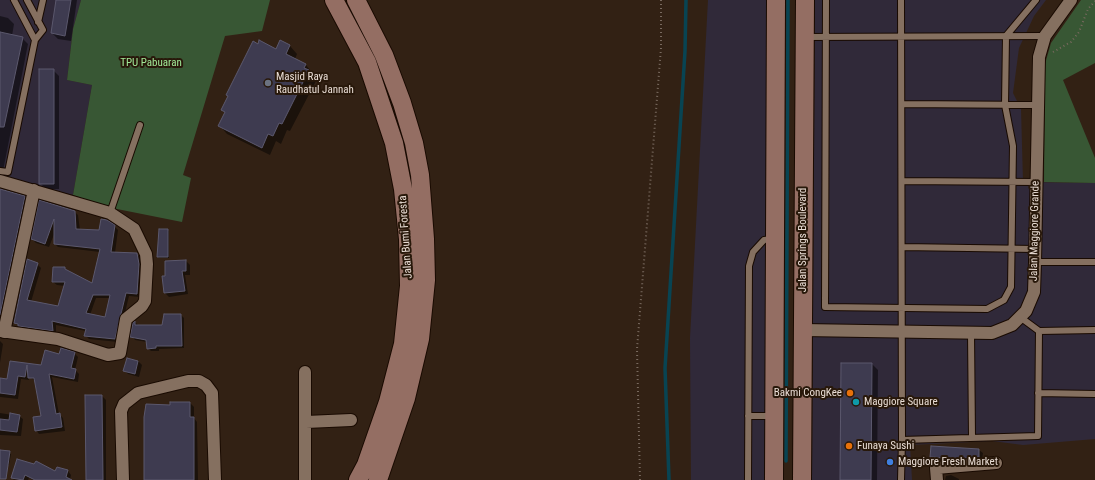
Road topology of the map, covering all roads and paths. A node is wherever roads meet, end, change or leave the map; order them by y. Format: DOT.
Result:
graph roads {
  1 [pos="14,0"];
  2 [pos="27,0"];
  3 [pos="43,0"];
  4 [pos="355,0"];
  5 [pos="662,0"];
  6 [pos="776,0"];
  7 [pos="805,0"];
  8 [pos="826,0"];
  9 [pos="901,0"];
  10 [pos="1036,0"];
  11 [pos="1071,0"];
  12 [pos="1095,1"];
  13 [pos="336,4"];
  14 [pos="38,22"];
  15 [pos="900,36"];
  16 [pos="1006,36"];
  17 [pos="1045,36"];
  18 [pos="805,37"];
  19 [pos="826,37"];
  20 [pos="35,40"];
  21 [pos="1039,58"];
  22 [pos="902,104"];
  23 [pos="1005,105"];
  24 [pos="1038,105"];
  25 [pos="140,125"];
  26 [pos="0,171"];
  27 [pos="0,181"];
  28 [pos="902,181"];
  29 [pos="1012,181"];
  30 [pos="1036,182"];
  31 [pos="34,190"];
  32 [pos="110,213"];
  33 [pos="770,240"];
  34 [pos="902,247"];
  35 [pos="1011,249"];
  36 [pos="1035,249"];
  37 [pos="1035,262"];
  38 [pos="1095,262"];
  39 [pos="902,308"];
  40 [pos="1020,317"];
  41 [pos="803,330"];
  42 [pos="1095,330"];
  43 [pos="902,331"];
  44 [pos="1039,331"];
  45 [pos="2,332"];
  46 [pos="971,333"];
  47 [pos="305,372"];
  48 [pos="1038,393"];
  49 [pos="1095,394"];
  50 [pos="748,416"];
  51 [pos="775,416"];
  52 [pos="351,420"];
  53 [pos="306,422"];
  54 [pos="972,437"];
  55 [pos="902,440"];
  56 [pos="996,463"];
  57 [pos="802,478"];
  58 [pos="774,479"];
  59 [pos="123,480"];
  60 [pos="214,480"];
  61 [pos="305,480"];
  62 [pos="358,480"];
  63 [pos="378,480"];
  64 [pos="640,480"];
  65 [pos="748,480"];
  66 [pos="901,480"];
  67 [pos="937,480"];
  1 -- 20 [label="lane"];
  2 -- 14 [label="lane"];
  3 -- 14 [label="lane"];
  4 -- 13 [label="main road"];
  4 -- 63 [label="main road, Jalan Bumi Foresta"];
  5 -- 64 [label="path"];
  6 -- 33 [label="main road"];
  7 -- 18 [label="main road, Jalan Springs Boulevard"];
  8 -- 19 [label="lane"];
  9 -- 15 [label="lane"];
  10 -- 16 [label="lane"];
  11 -- 17 [label="street, Jalan Maggiore Grande"];
  12 -- 21 [label="path"];
  13 -- 62 [label="main road, Jalan Bumi Foresta"];
  14 -- 20 [label="lane"];
  15 -- 16 [label="lane"];
  15 -- 19 [label="lane"];
  15 -- 22 [label="lane"];
  16 -- 17 [label="lane"];
  16 -- 23 [label="lane"];
  17 -- 21 [label="street, Jalan Maggiore Grande"];
  18 -- 19 [label="lane"];
  18 -- 41 [label="main road, Jalan Springs Boulevard"];
  19 -- 39 [label="lane"];
  20 -- 26 [label="lane"];
  21 -- 24 [label="street, Jalan Maggiore Grande"];
  22 -- 23 [label="lane"];
  22 -- 28 [label="lane"];
  23 -- 24 [label="lane"];
  23 -- 29 [label="lane"];
  24 -- 30 [label="street, Jalan Maggiore Grande"];
  25 -- 32 [label="lane"];
  27 -- 31 [label="street"];
  28 -- 29 [label="lane"];
  28 -- 34 [label="lane"];
  29 -- 30 [label="lane"];
  29 -- 35 [label="lane"];
  30 -- 36 [label="street, Jalan Maggiore Grande"];
  31 -- 32 [label="street"];
  31 -- 45 [label="street"];
  32 -- 45 [label="street"];
  33 -- 50 [label="lane"];
  33 -- 51 [label="main road"];
  34 -- 35 [label="lane"];
  34 -- 39 [label="lane"];
  35 -- 36 [label="lane"];
  35 -- 39 [label="lane"];
  36 -- 37 [label="street, Jalan Maggiore Grande"];
  37 -- 38 [label="lane"];
  37 -- 40 [label="street, Jalan Maggiore Grande"];
  39 -- 43 [label="lane"];
  40 -- 44 [label="lane"];
  40 -- 46 [label="street, Jalan Maggiore Grande"];
  41 -- 43 [label="street, Jalan Maggiore Grande"];
  41 -- 57 [label="main road, Jalan Springs Boulevard"];
  42 -- 44 [label="lane"];
  43 -- 46 [label="street, Jalan Maggiore Grande"];
  43 -- 55 [label="lane"];
  44 -- 48 [label="lane"];
  46 -- 54 [label="lane"];
  47 -- 53 [label="street"];
  48 -- 49 [label="lane"];
  48 -- 54 [label="lane"];
  50 -- 51 [label="lane"];
  50 -- 65 [label="lane"];
  51 -- 58 [label="main road"];
  52 -- 53 [label="street"];
  53 -- 61 [label="street"];
  54 -- 55 [label="lane"];
  55 -- 66 [label="lane"];
  56 -- 67 [label="street"];
  57 -- 58 [label="main road"];
  59 -- 60 [label="street"];
}
